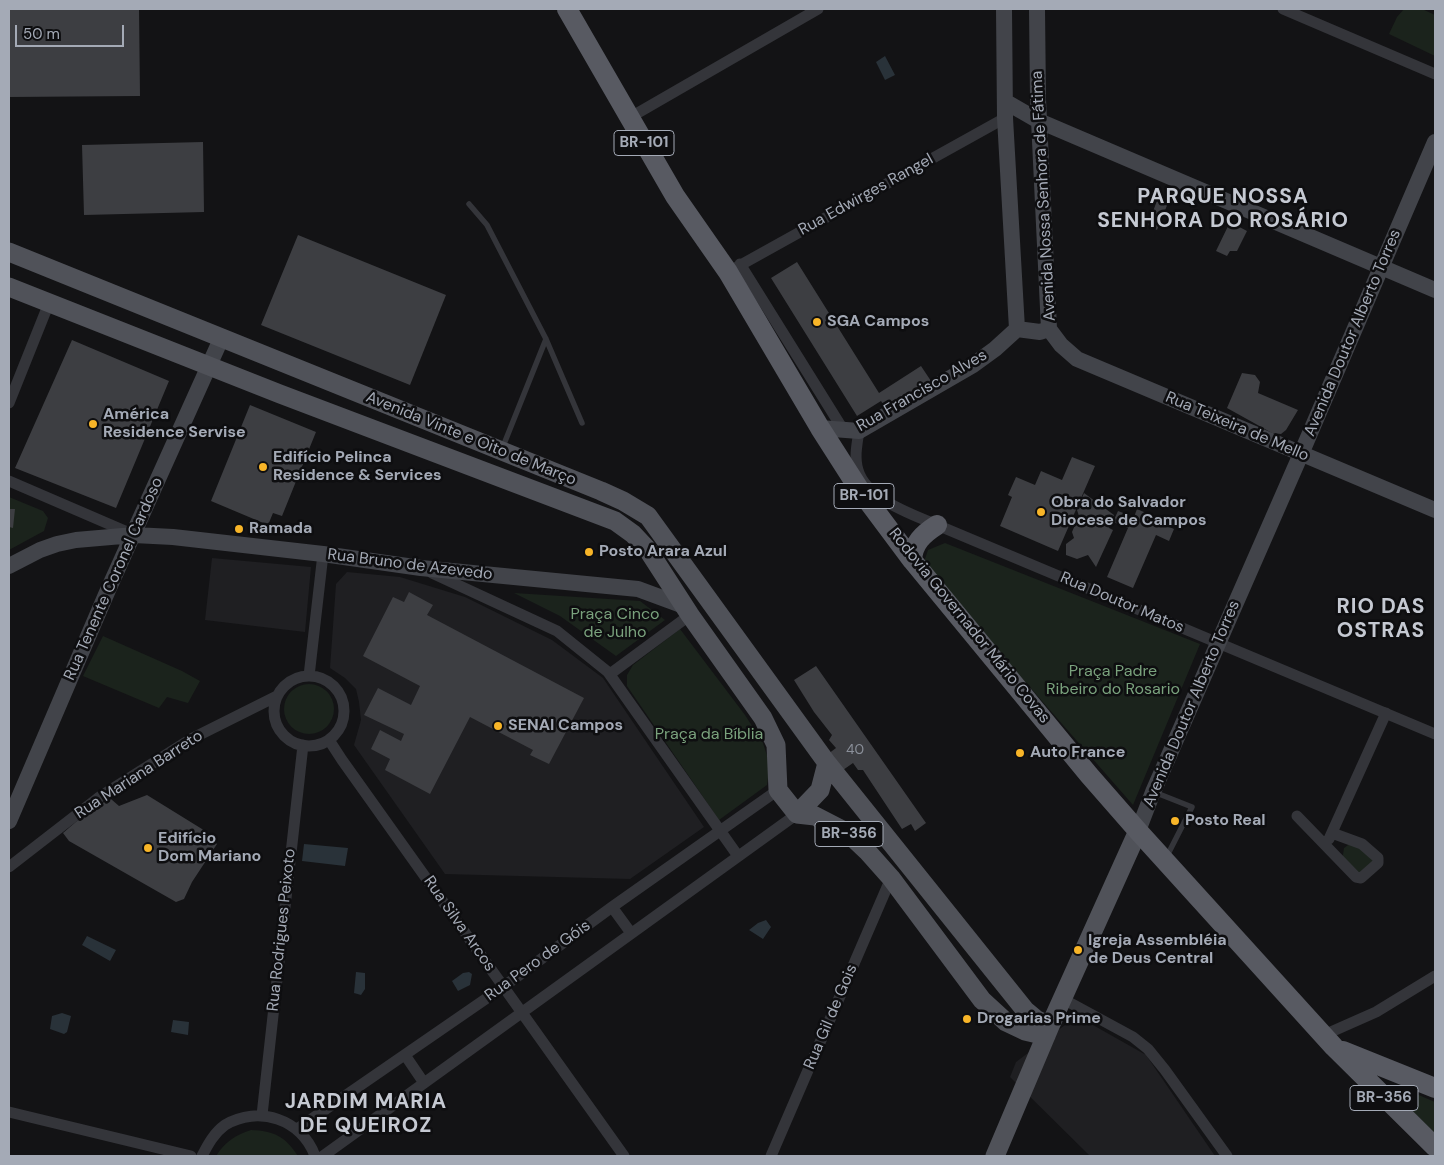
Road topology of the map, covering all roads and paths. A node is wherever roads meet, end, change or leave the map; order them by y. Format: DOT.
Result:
graph roads {
  1 [pos="567,9"];
  2 [pos="818,9"];
  3 [pos="1004,9"];
  4 [pos="1037,9"];
  5 [pos="1283,9"];
  6 [pos="1435,74"];
  7 [pos="1006,110"];
  8 [pos="629,118"];
  9 [pos="1039,120"];
  10 [pos="1435,142"];
  11 [pos="469,204"];
  12 [pos="9,252"];
  13 [pos="1381,267"];
  14 [pos="734,268"];
  15 [pos="9,287"];
  16 [pos="1435,290"];
  17 [pos="49,303"];
  18 [pos="1017,329"];
  19 [pos="1050,330"];
  20 [pos="221,339"];
  21 [pos="546,339"];
  22 [pos="210,367"];
  23 [pos="9,403"];
  24 [pos="582,423"];
  25 [pos="820,428"];
  26 [pos="851,431"];
  27 [pos="501,450"];
  28 [pos="1301,454"];
  29 [pos="9,481"];
  30 [pos="601,491"];
  31 [pos="552,498"];
  32 [pos="1435,510"];
  33 [pos="936,526"];
  34 [pos="134,535"];
  35 [pos="323,554"];
  36 [pos="912,560"];
  37 [pos="9,566"];
  38 [pos="421,568"];
  39 [pos="687,610"];
  40 [pos="1218,644"];
  41 [pos="610,674"];
  42 [pos="309,676"];
  43 [pos="277,696"];
  44 [pos="1386,713"];
  45 [pos="1435,734"];
  46 [pos="329,740"];
  47 [pos="303,745"];
  48 [pos="827,762"];
  49 [pos="778,790"];
  50 [pos="1153,792"];
  51 [pos="797,814"];
  52 [pos="1297,816"];
  53 [pos="9,821"];
  54 [pos="1138,831"];
  55 [pos="721,832"];
  56 [pos="1332,833"];
  57 [pos="1325,844"];
  58 [pos="738,856"];
  59 [pos="1165,860"];
  60 [pos="9,867"];
  61 [pos="891,878"];
  62 [pos="612,907"];
  63 [pos="631,933"];
  64 [pos="1435,976"];
  65 [pos="503,987"];
  66 [pos="1063,999"];
  67 [pos="522,1014"];
  68 [pos="1048,1031"];
  69 [pos="1329,1041"];
  70 [pos="405,1055"];
  71 [pos="424,1083"];
  72 [pos="1427,1085"];
  73 [pos="1396,1110"];
  74 [pos="9,1112"];
  75 [pos="262,1115"];
  76 [pos="298,1130"];
  77 [pos="1435,1147"];
  78 [pos="325,1154"];
  79 [pos="191,1156"];
  80 [pos="202,1156"];
  81 [pos="315,1156"];
  82 [pos="624,1156"];
  83 [pos="771,1156"];
  84 [pos="995,1156"];
  85 [pos="1227,1156"];
  1 -- 8 [label="highway, Rodovia Governador Mário Covas / BR-101"];
  2 -- 8 [label="street"];
  3 -- 7 [label="main road, Avenida Nossa Senhora de Fátima"];
  4 -- 9 [label="main road, Avenida Nossa Senhora de Fátima"];
  5 -- 6 [label="street"];
  7 -- 9 [label="main road"];
  7 -- 14 [label="street, Rua Edwirges Rangel"];
  7 -- 18 [label="main road, Avenida Nossa Senhora de Fátima"];
  8 -- 14 [label="highway, Rodovia Governador Mário Covas / BR-101"];
  9 -- 13 [label="main road"];
  9 -- 19 [label="main road, Avenida Nossa Senhora de Fátima"];
  10 -- 13 [label="main road, Avenida Doutor Alberto Torres"];
  11 -- 21 [label="lane"];
  12 -- 20 [label="main road, Avenida Vinte e Oito de Março / BR-356"];
  13 -- 16 [label="main road"];
  13 -- 28 [label="main road, Avenida Doutor Alberto Torres"];
  14 -- 25 [label="highway, Rodovia Governador Mário Covas / BR-101"];
  14 -- 26 [label="street"];
  15 -- 17 [label="main road, Avenida Vinte e Oito de Março"];
  17 -- 22 [label="main road, Avenida Vinte e Oito de Março"];
  17 -- 23 [label="street"];
  18 -- 19 [label="main road, Avenida Nossa Senhora de Fátima"];
  18 -- 26 [label="main road, Rua Francisco Alves"];
  19 -- 28 [label="main road, Rua Teixeira de Mello"];
  20 -- 22 [label="main road, Rua Tenente Coronel Cardoso"];
  20 -- 27 [label="main road, Avenida Vinte e Oito de Março / BR-356"];
  21 -- 24 [label="lane"];
  21 -- 27 [label="lane"];
  22 -- 31 [label="main road, Avenida Vinte e Oito de Março"];
  22 -- 34 [label="main road, Rua Tenente Coronel Cardoso"];
  25 -- 26 [label="main road, Rua Francisco Alves"];
  25 -- 36 [label="highway, Rodovia Governador Mário Covas / BR-101"];
  26 -- 33 [label="street, Rua Doutor Matos"];
  27 -- 30 [label="main road, Avenida Vinte e Oito de Março / BR-356"];
  28 -- 32 [label="main road, Rua Teixeira de Mello"];
  28 -- 40 [label="main road, Avenida Doutor Alberto Torres"];
  29 -- 34 [label="street"];
  30 -- 31 [label="main road"];
  30 -- 48 [label="main road, Avenida Vinte e Oito de Março / BR-356"];
  31 -- 39 [label="main road, Avenida Vinte e Oito de Março"];
  33 -- 36 [label="highway"];
  33 -- 40 [label="street, Rua Doutor Matos"];
  34 -- 35 [label="main road, Rua Bruno de Azevedo"];
  34 -- 37 [label="main road, Rua Bruno de Azevedo"];
  34 -- 53 [label="main road, Rua Tenente Coronel Cardoso"];
  35 -- 38 [label="main road, Rua Bruno de Azevedo"];
  35 -- 42 [label="street"];
  36 -- 54 [label="highway, Rodovia Governador Mário Covas / BR-101"];
  38 -- 39 [label="main road, Rua Bruno de Azevedo"];
  38 -- 41 [label="street"];
  39 -- 41 [label="street"];
  39 -- 49 [label="main road, Avenida Vinte e Oito de Março"];
  40 -- 44 [label="street, Rua Doutor Matos"];
  40 -- 50 [label="main road, Avenida Doutor Alberto Torres"];
  41 -- 55 [label="street"];
  42 -- 43 [label="street"];
  42 -- 46 [label="street"];
  43 -- 47 [label="street"];
  43 -- 60 [label="street, Rua Mariana Barreto"];
  44 -- 45 [label="street, Rua Doutor Matos"];
  44 -- 56 [label="street"];
  46 -- 47 [label="street"];
  46 -- 65 [label="street, Rua Silva Arcos"];
  47 -- 75 [label="street, Rua Rodrigues Peixoto"];
  48 -- 51 [label="main road"];
  48 -- 68 [label="main road, BR-356"];
  49 -- 51 [label="main road, BR-356"];
  49 -- 55 [label="street, Rua Pero de Góis"];
  50 -- 54 [label="main road, Avenida Doutor Alberto Torres"];
  50 -- 59 [label="lane"];
  51 -- 58 [label="street, Rua Pero de Góis"];
  51 -- 61 [label="main road, BR-356"];
  52 -- 57 [label="street"];
  54 -- 59 [label="highway, Rodovia Governador Mário Covas / BR-356"];
  54 -- 66 [label="main road, Avenida Doutor Alberto Torres"];
  55 -- 58 [label="street"];
  55 -- 62 [label="street, Rua Pero de Góis"];
  56 -- 57 [label="street"];
  56 -- 57 [label="street"];
  58 -- 63 [label="street, Rua Pero de Góis"];
  59 -- 69 [label="highway, Rodovia Governador Mário Covas / BR-356"];
  61 -- 68 [label="main road, BR-356"];
  61 -- 83 [label="street, Rua Gil de Gois"];
  62 -- 63 [label="street"];
  62 -- 65 [label="street, Rua Pero de Góis"];
  63 -- 67 [label="street, Rua Pero de Góis"];
  64 -- 69 [label="street"];
  65 -- 67 [label="street, Rua Silva Arcos"];
  65 -- 70 [label="street, Rua Pero de Góis"];
  66 -- 68 [label="main road, Avenida Doutor Alberto Torres"];
  66 -- 85 [label="street"];
  67 -- 71 [label="street, Rua Pero de Góis"];
  67 -- 82 [label="street, Rua Silva Arcos"];
  68 -- 84 [label="main road, Avenida Doutor Alberto Torres"];
  69 -- 72 [label="highway, Rodovia Governador Mário Covas"];
  69 -- 73 [label="highway, Rodovia Governador Mário Covas / BR-356"];
  70 -- 71 [label="street"];
  70 -- 76 [label="street, Rua Pero de Góis"];
  71 -- 78 [label="street, Rua Pero de Góis"];
  72 -- 73 [label="highway"];
  73 -- 77 [label="highway, Rodovia Governador Mário Covas / BR-356"];
  74 -- 79 [label="street"];
  75 -- 76 [label="street"];
  75 -- 80 [label="street"];
  76 -- 81 [label="street"];
}
